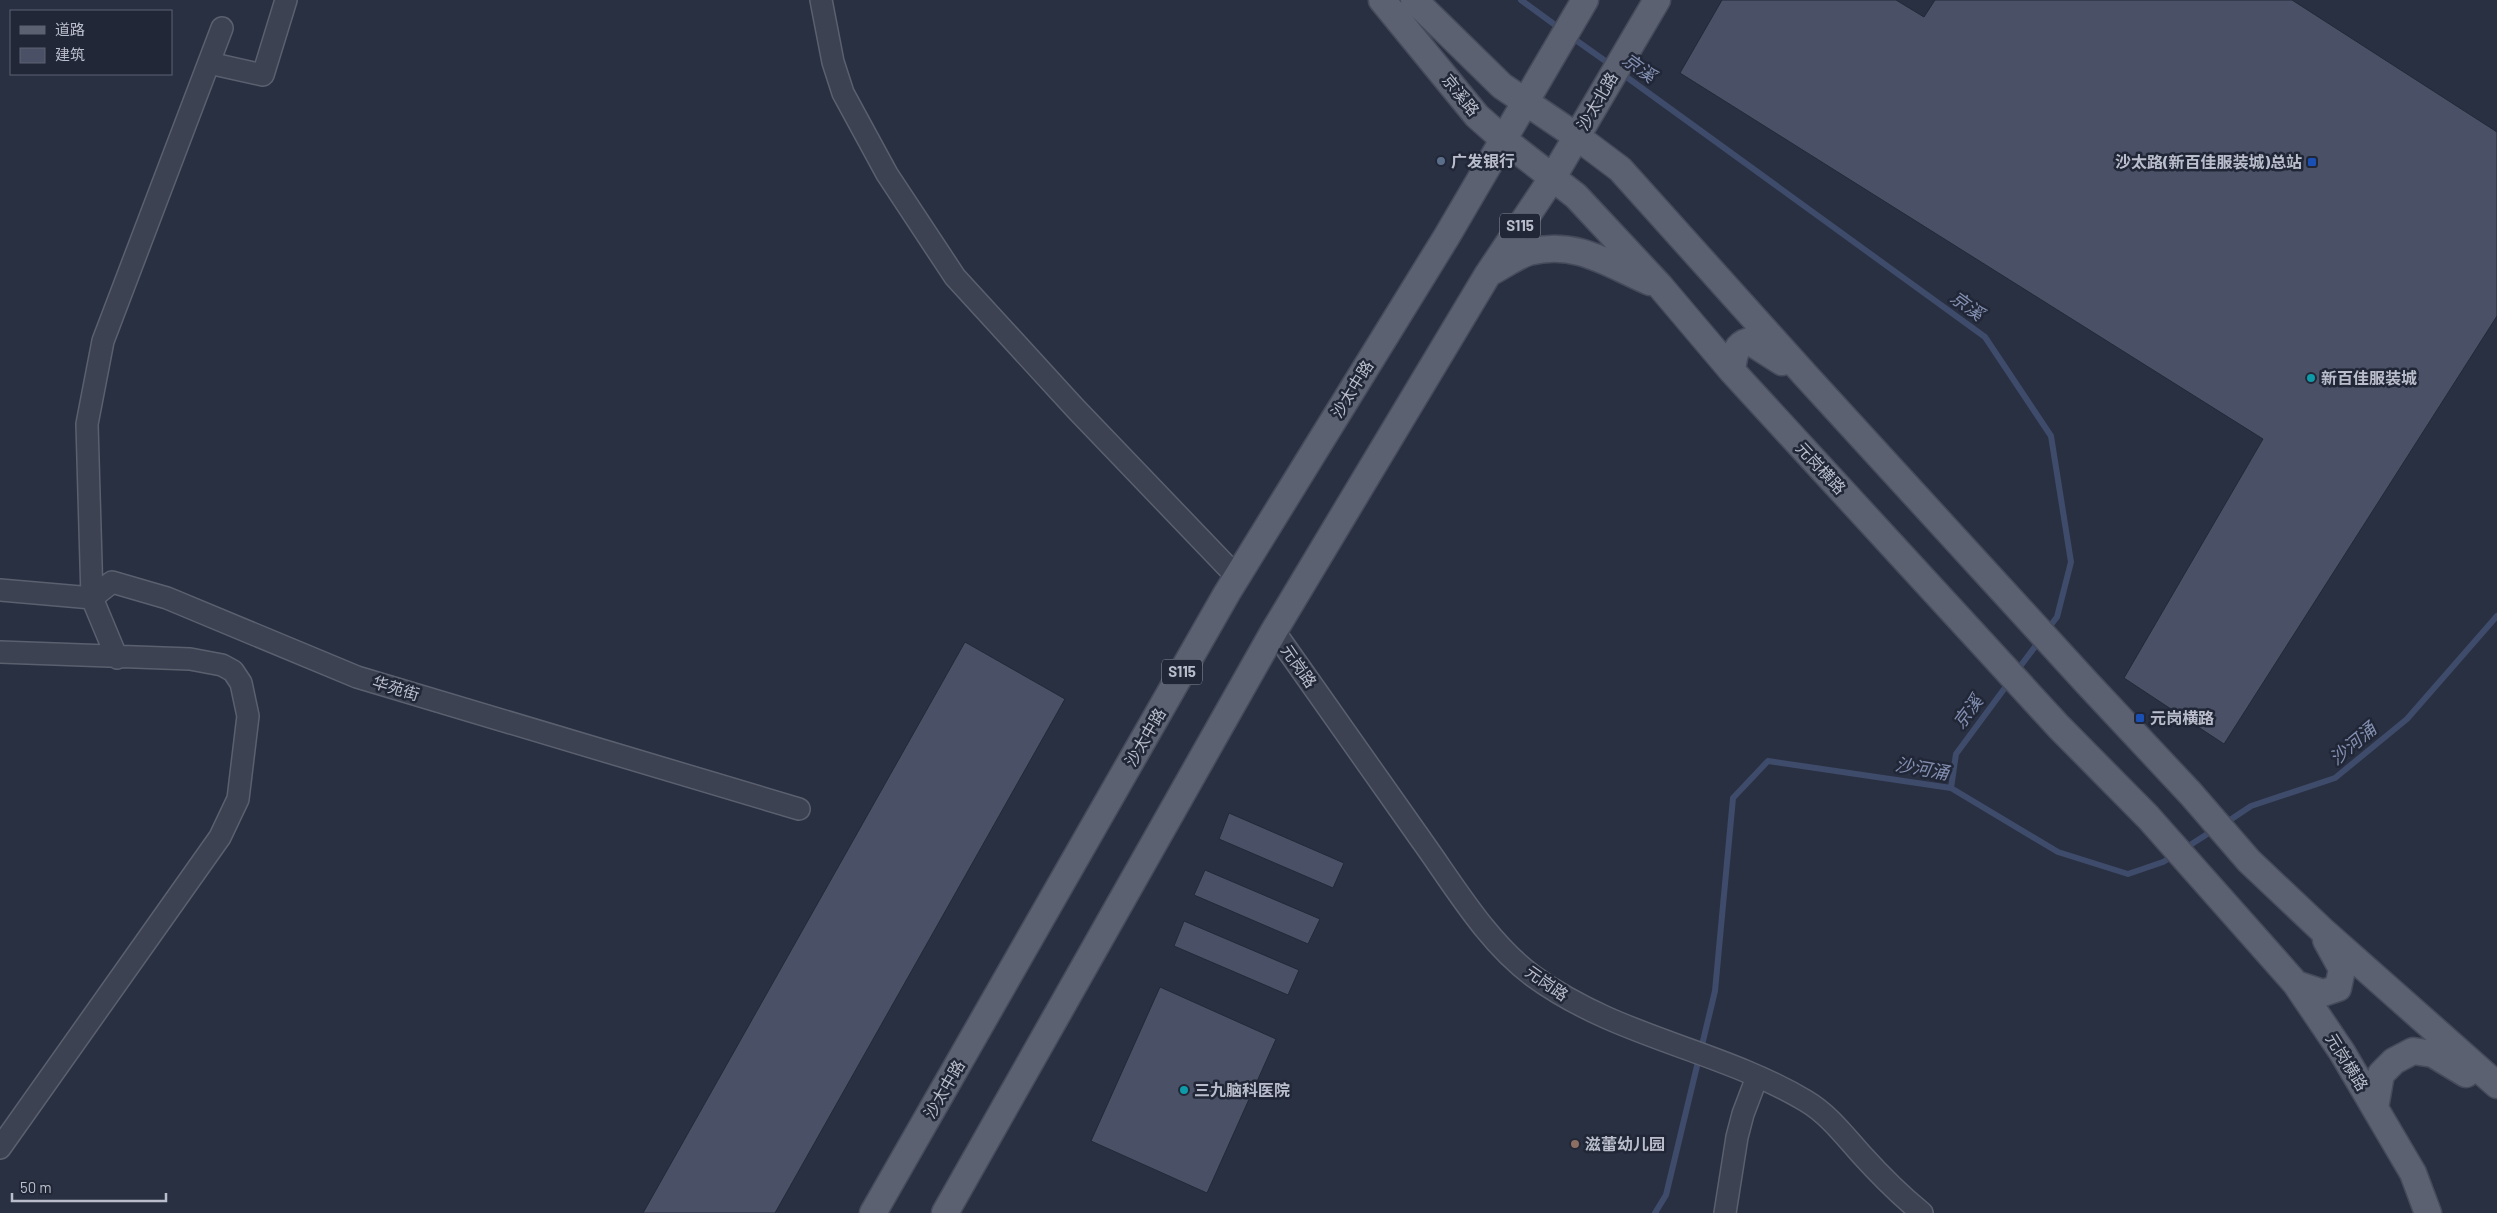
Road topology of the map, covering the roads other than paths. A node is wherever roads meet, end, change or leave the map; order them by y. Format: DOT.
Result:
graph roads {
  1 [pos="286,0"];
  2 [pos="821,0"];
  3 [pos="1382,0"];
  4 [pos="1414,0"];
  5 [pos="1657,0"];
  6 [pos="1582,6"];
  7 [pos="222,28"];
  8 [pos="209,63"];
  9 [pos="1525,102"];
  10 [pos="1576,136"];
  11 [pos="1503,139"];
  12 [pos="1552,177"];
  13 [pos="1488,274"];
  14 [pos="1660,286"];
  15 [pos="1732,371"];
  16 [pos="1806,377"];
  17 [pos="1236,577"];
  18 [pos="0,590"];
  19 [pos="92,598"];
  20 [pos="1274,631"];
  21 [pos="0,652"];
  22 [pos="117,658"];
  23 [pos="799,809"];
  24 [pos="2322,930"];
  25 [pos="2296,984"];
  26 [pos="1757,1077"];
  27 [pos="2497,1085"];
  28 [pos="2497,1093"];
  29 [pos="2375,1108"];
  30 [pos="0,1148"];
  31 [pos="874,1213"];
  32 [pos="945,1213"];
  33 [pos="1725,1213"];
  34 [pos="1922,1213"];
  35 [pos="2428,1213"];
  1 -- 8 [label="street"];
  2 -- 17 [label="street"];
  3 -- 11 [label="main road, 京溪路"];
  4 -- 9 [label="main road, 京溪路"];
  5 -- 10 [label="main road, 沙太北路 / S115"];
  6 -- 9 [label="main road, S115"];
  7 -- 8 [label="street"];
  8 -- 19 [label="street"];
  9 -- 10 [label="main road, 京溪路"];
  9 -- 11 [label="main road, S115"];
  10 -- 12 [label="main road, 沙太北路 / S115"];
  10 -- 16 [label="main road"];
  11 -- 12 [label="main road, 京溪路"];
  11 -- 17 [label="main road, 沙太中路 / S115"];
  12 -- 13 [label="main road, S115"];
  12 -- 14 [label="main road, 元岗横路"];
  13 -- 14 [label="main road"];
  13 -- 20 [label="main road, S115"];
  14 -- 15 [label="main road, 元岗横路"];
  15 -- 16 [label="main road"];
  15 -- 25 [label="main road, 元岗横路"];
  16 -- 24 [label="main road"];
  17 -- 31 [label="main road, 沙太中路 / S115"];
  18 -- 19 [label="street"];
  19 -- 22 [label="street"];
  19 -- 23 [label="street, 华苑街"];
  20 -- 26 [label="street, 元岗路"];
  20 -- 32 [label="main road, S115"];
  21 -- 22 [label="street"];
  22 -- 30 [label="street"];
  24 -- 25 [label="main road"];
  24 -- 27 [label="main road"];
  25 -- 29 [label="main road, 元岗横路"];
  26 -- 33 [label="street"];
  26 -- 34 [label="street, 元岗路"];
  28 -- 29 [label="main road"];
  29 -- 35 [label="main road, 元岗横路"];
}
